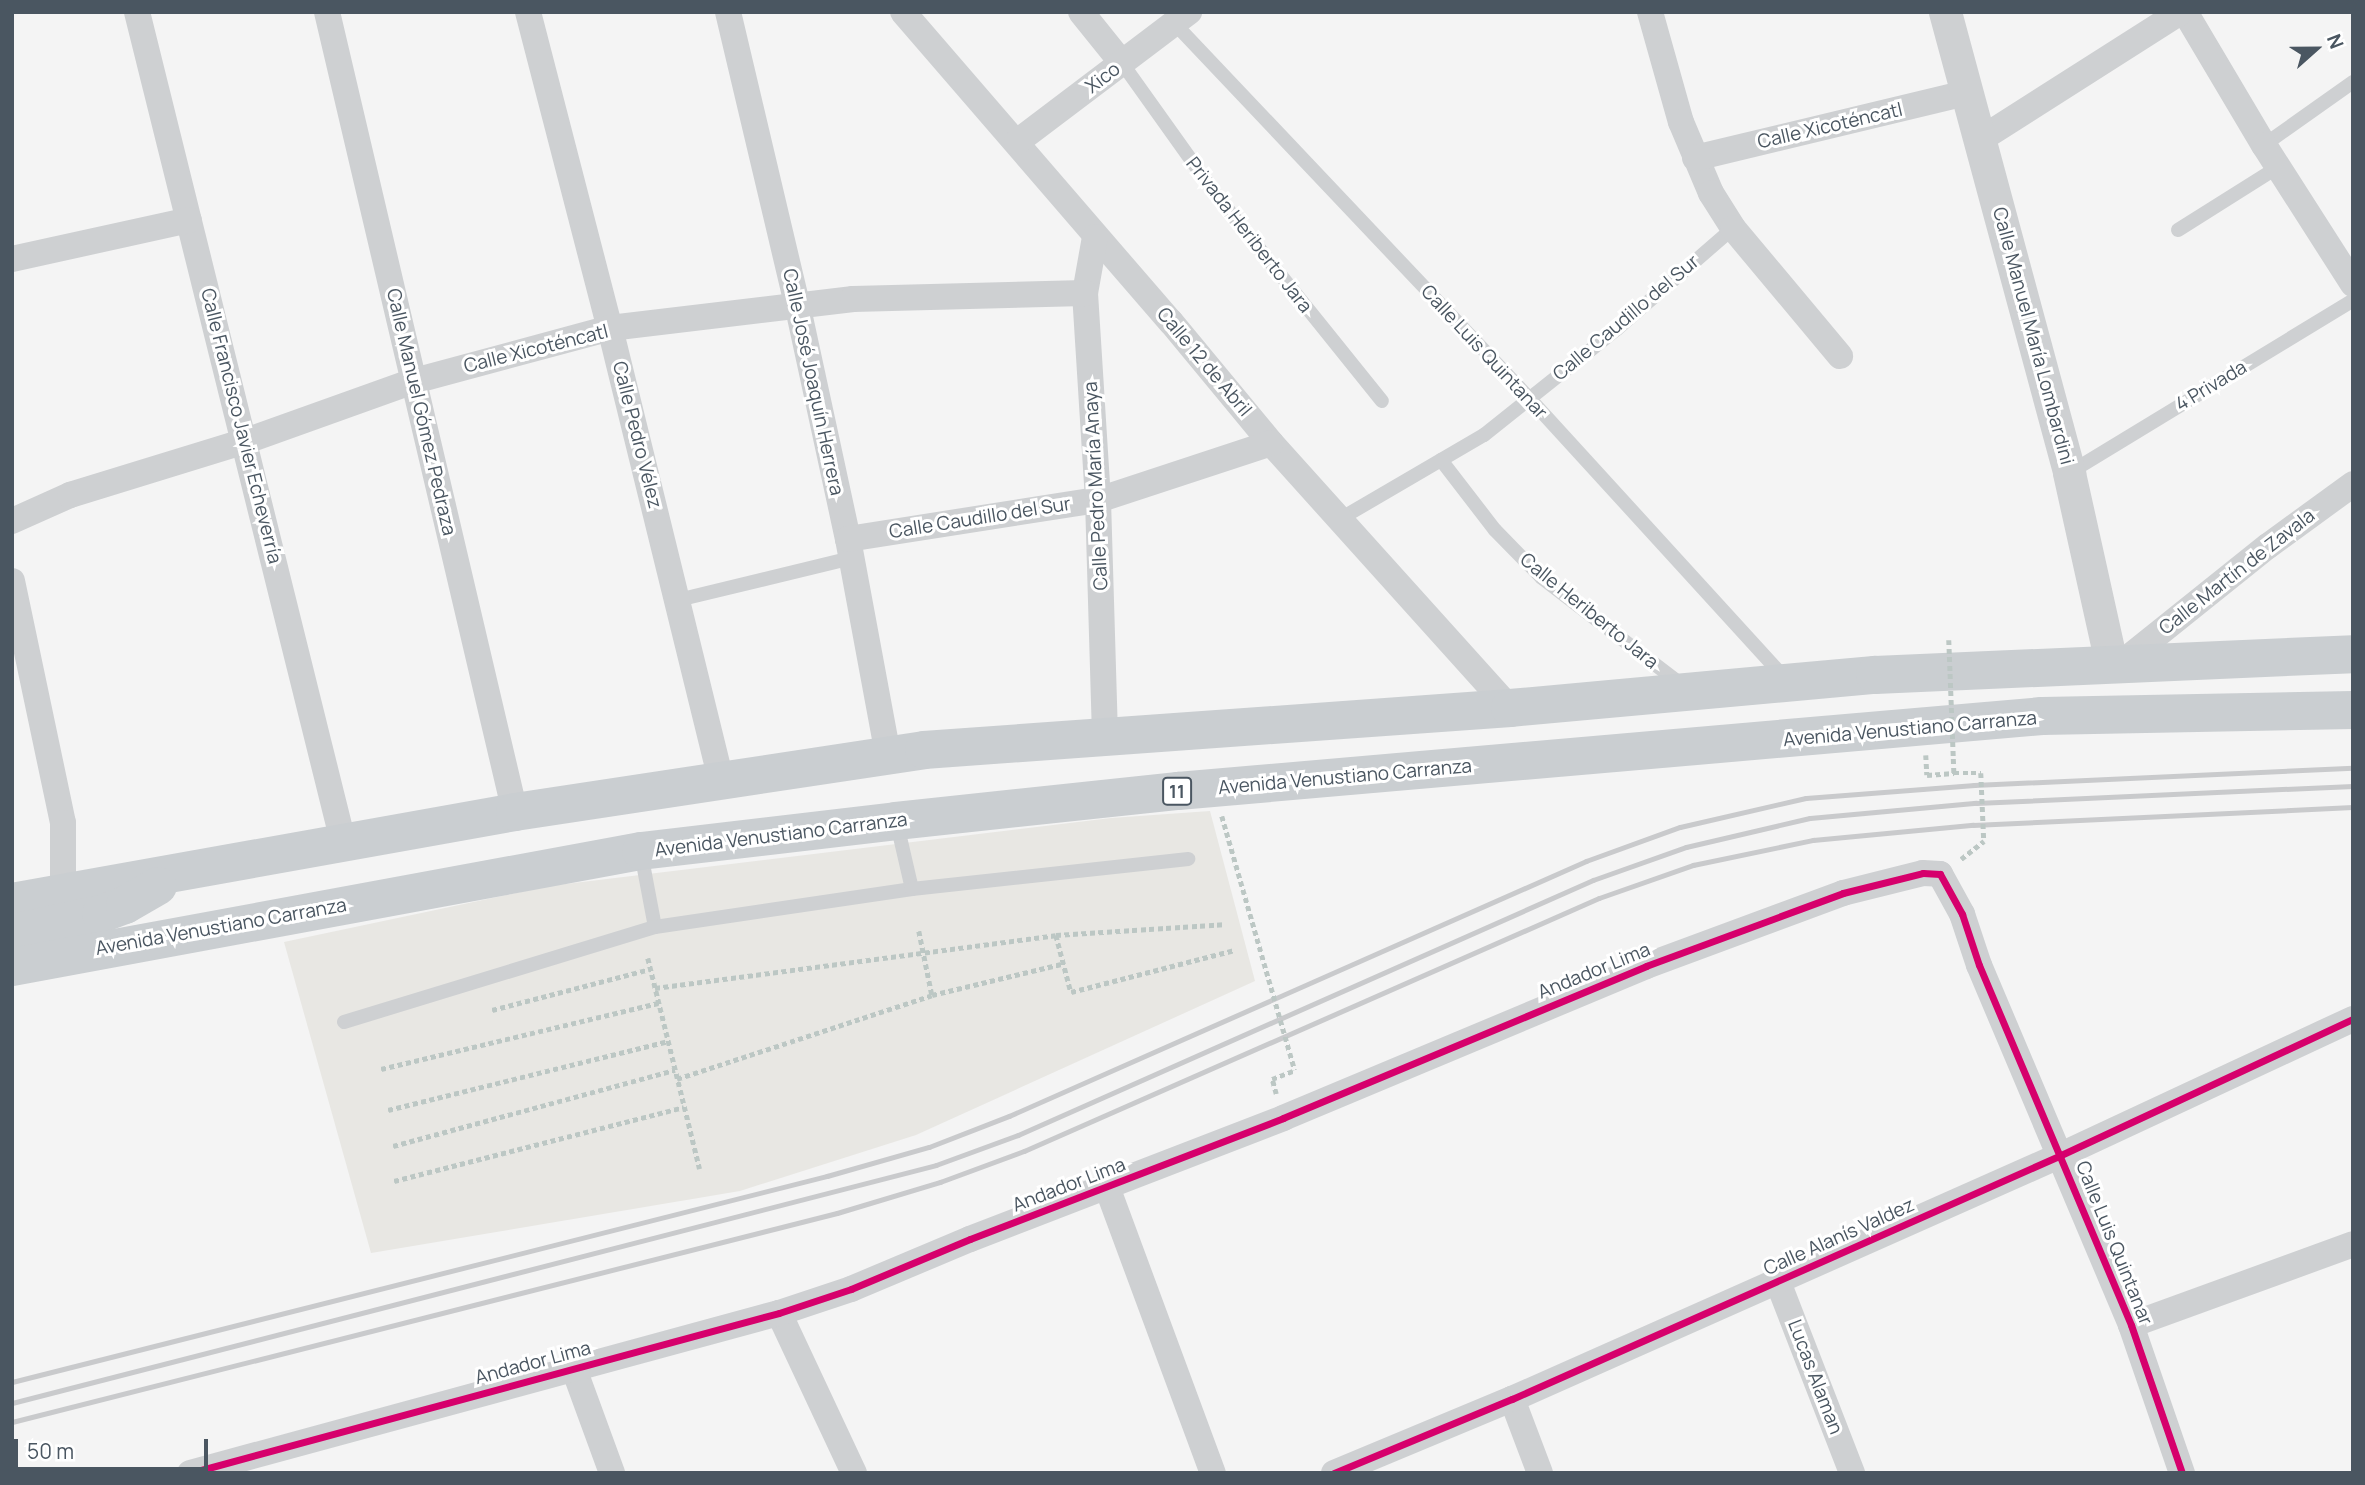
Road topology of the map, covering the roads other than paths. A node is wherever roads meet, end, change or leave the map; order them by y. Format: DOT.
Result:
graph roads {
  1 [pos="137,12"];
  2 [pos="327,12"];
  3 [pos="528,12"];
  4 [pos="728,12"];
  5 [pos="903,12"];
  6 [pos="1081,12"];
  7 [pos="1650,12"];
  8 [pos="1945,12"];
  9 [pos="2180,12"];
  10 [pos="2186,12"];
  11 [pos="1182,19"];
  12 [pos="1122,63"];
  13 [pos="2353,82"];
  14 [pos="1965,93"];
  15 [pos="1981,139"];
  16 [pos="1017,142"];
  17 [pos="2264,145"];
  18 [pos="1695,158"];
  19 [pos="2278,167"];
  20 [pos="190,220"];
  21 [pos="1733,228"];
  22 [pos="2178,230"];
  23 [pos="1095,237"];
  24 [pos="12,259"];
  25 [pos="2352,286"];
  26 [pos="1085,293"];
  27 [pos="798,308"];
  28 [pos="610,328"];
  29 [pos="1840,356"];
  30 [pos="414,380"];
  31 [pos="1530,399"];
  32 [pos="1382,401"];
  33 [pos="246,441"];
  34 [pos="1271,443"];
  35 [pos="1441,460"];
  36 [pos="2069,473"];
  37 [pos="2353,484"];
  38 [pos="1098,500"];
  39 [pos="1340,519"];
  40 [pos="12,521"];
  41 [pos="849,549"];
  42 [pos="12,582"];
  43 [pos="678,600"];
  44 [pos="2353,654"];
  45 [pos="2117,663"];
  46 [pos="1789,682"];
  47 [pos="1689,690"];
  48 [pos="1510,709"];
  49 [pos="2353,710"];
  50 [pos="1105,736"];
  51 [pos="888,755"];
  52 [pos="721,779"];
  53 [pos="515,812"];
  54 [pos="896,821"];
  55 [pos="343,841"];
  56 [pos="641,851"];
  57 [pos="1188,859"];
  58 [pos="180,870"];
  59 [pos="1940,874"];
  60 [pos="912,889"];
  61 [pos="63,892"];
  62 [pos="12,902"];
  63 [pos="654,927"];
  64 [pos="12,933"];
  65 [pos="12,967"];
  66 [pos="2353,1019"];
  67 [pos="344,1023"];
  68 [pos="2061,1155"];
  69 [pos="1107,1187"];
  70 [pos="2353,1244"];
  71 [pos="1778,1282"];
  72 [pos="779,1313"];
  73 [pos="2131,1325"];
  74 [pos="574,1369"];
  75 [pos="1512,1399"];
  76 [pos="263,1463"];
  77 [pos="190,1473"];
  78 [pos="612,1473"];
  79 [pos="854,1473"];
  80 [pos="1213,1473"];
  81 [pos="1334,1473"];
  82 [pos="1540,1473"];
  83 [pos="1852,1473"];
  84 [pos="2182,1473"];
  1 -- 20 [label="street, Calle Francisco Javier Echeverría"];
  2 -- 30 [label="street, Calle Manuel Gómez Pedraza"];
  3 -- 28 [label="street, Calle Pedro Vélez"];
  4 -- 27 [label="street, Calle José Joaquín Herrera"];
  5 -- 16 [label="street, Calle 12 de Abril"];
  6 -- 12 [label="street"];
  7 -- 18 [label="street"];
  8 -- 14 [label="street, Calle Manuel María Lombardini"];
  9 -- 15 [label="street"];
  10 -- 17 [label="street"];
  11 -- 12 [label="street, Xico"];
  11 -- 31 [label="lane, Calle Luis Quintanar"];
  12 -- 16 [label="street, Xico"];
  12 -- 32 [label="lane, Privada Heriberto Jara"];
  13 -- 17 [label="lane"];
  14 -- 15 [label="street, Calle Manuel María Lombardini"];
  14 -- 18 [label="street, Calle Xicoténcatl"];
  15 -- 36 [label="street, Calle Manuel María Lombardini"];
  16 -- 23 [label="street, Calle 12 de Abril"];
  17 -- 19 [label="street"];
  18 -- 21 [label="street"];
  19 -- 22 [label="lane"];
  19 -- 25 [label="street"];
  20 -- 24 [label="street"];
  20 -- 33 [label="street, Calle Francisco Javier Echeverría"];
  21 -- 29 [label="street"];
  21 -- 31 [label="lane, Calle Caudillo del Sur"];
  23 -- 26 [label="street, Calle Pedro María Anaya"];
  23 -- 34 [label="street, Calle 12 de Abril"];
  25 -- 36 [label="lane, 4 Privada"];
  26 -- 27 [label="street, Calle Xicoténcatl"];
  26 -- 38 [label="street, Calle Pedro María Anaya"];
  27 -- 28 [label="street, Calle Xicoténcatl"];
  27 -- 41 [label="street, Calle José Joaquín Herrera"];
  28 -- 30 [label="street, Calle Xicoténcatl"];
  28 -- 43 [label="street, Calle Pedro Vélez"];
  30 -- 33 [label="street, Calle Xicoténcatl"];
  30 -- 53 [label="street, Calle Manuel Gómez Pedraza"];
  31 -- 35 [label="lane, Calle Caudillo del Sur"];
  31 -- 46 [label="lane, Calle Luis Quintanar"];
  33 -- 40 [label="street, Calle Xicoténcatl"];
  33 -- 55 [label="street, Calle Francisco Javier Echeverría"];
  34 -- 38 [label="street, Calle Caudillo del Sur"];
  34 -- 39 [label="street, Calle 12 de Abril"];
  35 -- 39 [label="lane, Calle Caudillo del Sur"];
  35 -- 47 [label="lane, Calle Heriberto Jara"];
  36 -- 45 [label="street, Calle Manuel María Lombardini"];
  37 -- 45 [label="street, Calle Martín de Zavala"];
  38 -- 41 [label="street, Calle Caudillo del Sur"];
  38 -- 50 [label="street, Calle Pedro María Anaya"];
  39 -- 48 [label="street, Calle 12 de Abril"];
  41 -- 43 [label="lane, Calle Caudillo del Sur"];
  41 -- 51 [label="street, Calle José Joaquín Herrera"];
  42 -- 61 [label="street"];
  43 -- 52 [label="street, Calle Pedro Vélez"];
  44 -- 45 [label="main road"];
  45 -- 46 [label="main road"];
  46 -- 47 [label="main road"];
  47 -- 48 [label="main road"];
  48 -- 50 [label="main road"];
  49 -- 54 [label="main road, Avenida Venustiano Carranza / 11"];
  50 -- 51 [label="main road"];
  51 -- 52 [label="main road"];
  52 -- 53 [label="main road"];
  53 -- 55 [label="main road"];
  54 -- 56 [label="main road, Avenida Venustiano Carranza / 11"];
  54 -- 60 [label="lane"];
  55 -- 58 [label="main road"];
  56 -- 63 [label="lane"];
  56 -- 65 [label="main road, Avenida Venustiano Carranza / 11"];
  57 -- 60 [label="lane"];
  58 -- 61 [label="main road"];
  58 -- 64 [label="main road"];
  59 -- 68 [label="street, Calle Luis Quintanar"];
  59 -- 69 [label="street, Andador Lima"];
  60 -- 63 [label="lane"];
  61 -- 62 [label="main road"];
  63 -- 67 [label="lane"];
  66 -- 68 [label="street, Calle Alanís Valdez"];
  68 -- 71 [label="street, Calle Alanís Valdez"];
  68 -- 73 [label="street, Calle Luis Quintanar"];
  69 -- 72 [label="street, Andador Lima"];
  69 -- 80 [label="street"];
  70 -- 73 [label="street"];
  71 -- 75 [label="street, Calle Alanís Valdez"];
  71 -- 83 [label="street, Lucas Alaman"];
  72 -- 74 [label="street, Andador Lima"];
  72 -- 79 [label="street"];
  73 -- 84 [label="street, Calle Luis Quintanar"];
  74 -- 76 [label="street, Andador Lima"];
  74 -- 78 [label="street"];
  75 -- 81 [label="street, Calle Alanís Valdez"];
  75 -- 82 [label="street"];
  76 -- 77 [label="street, Andador Lima"];
}
